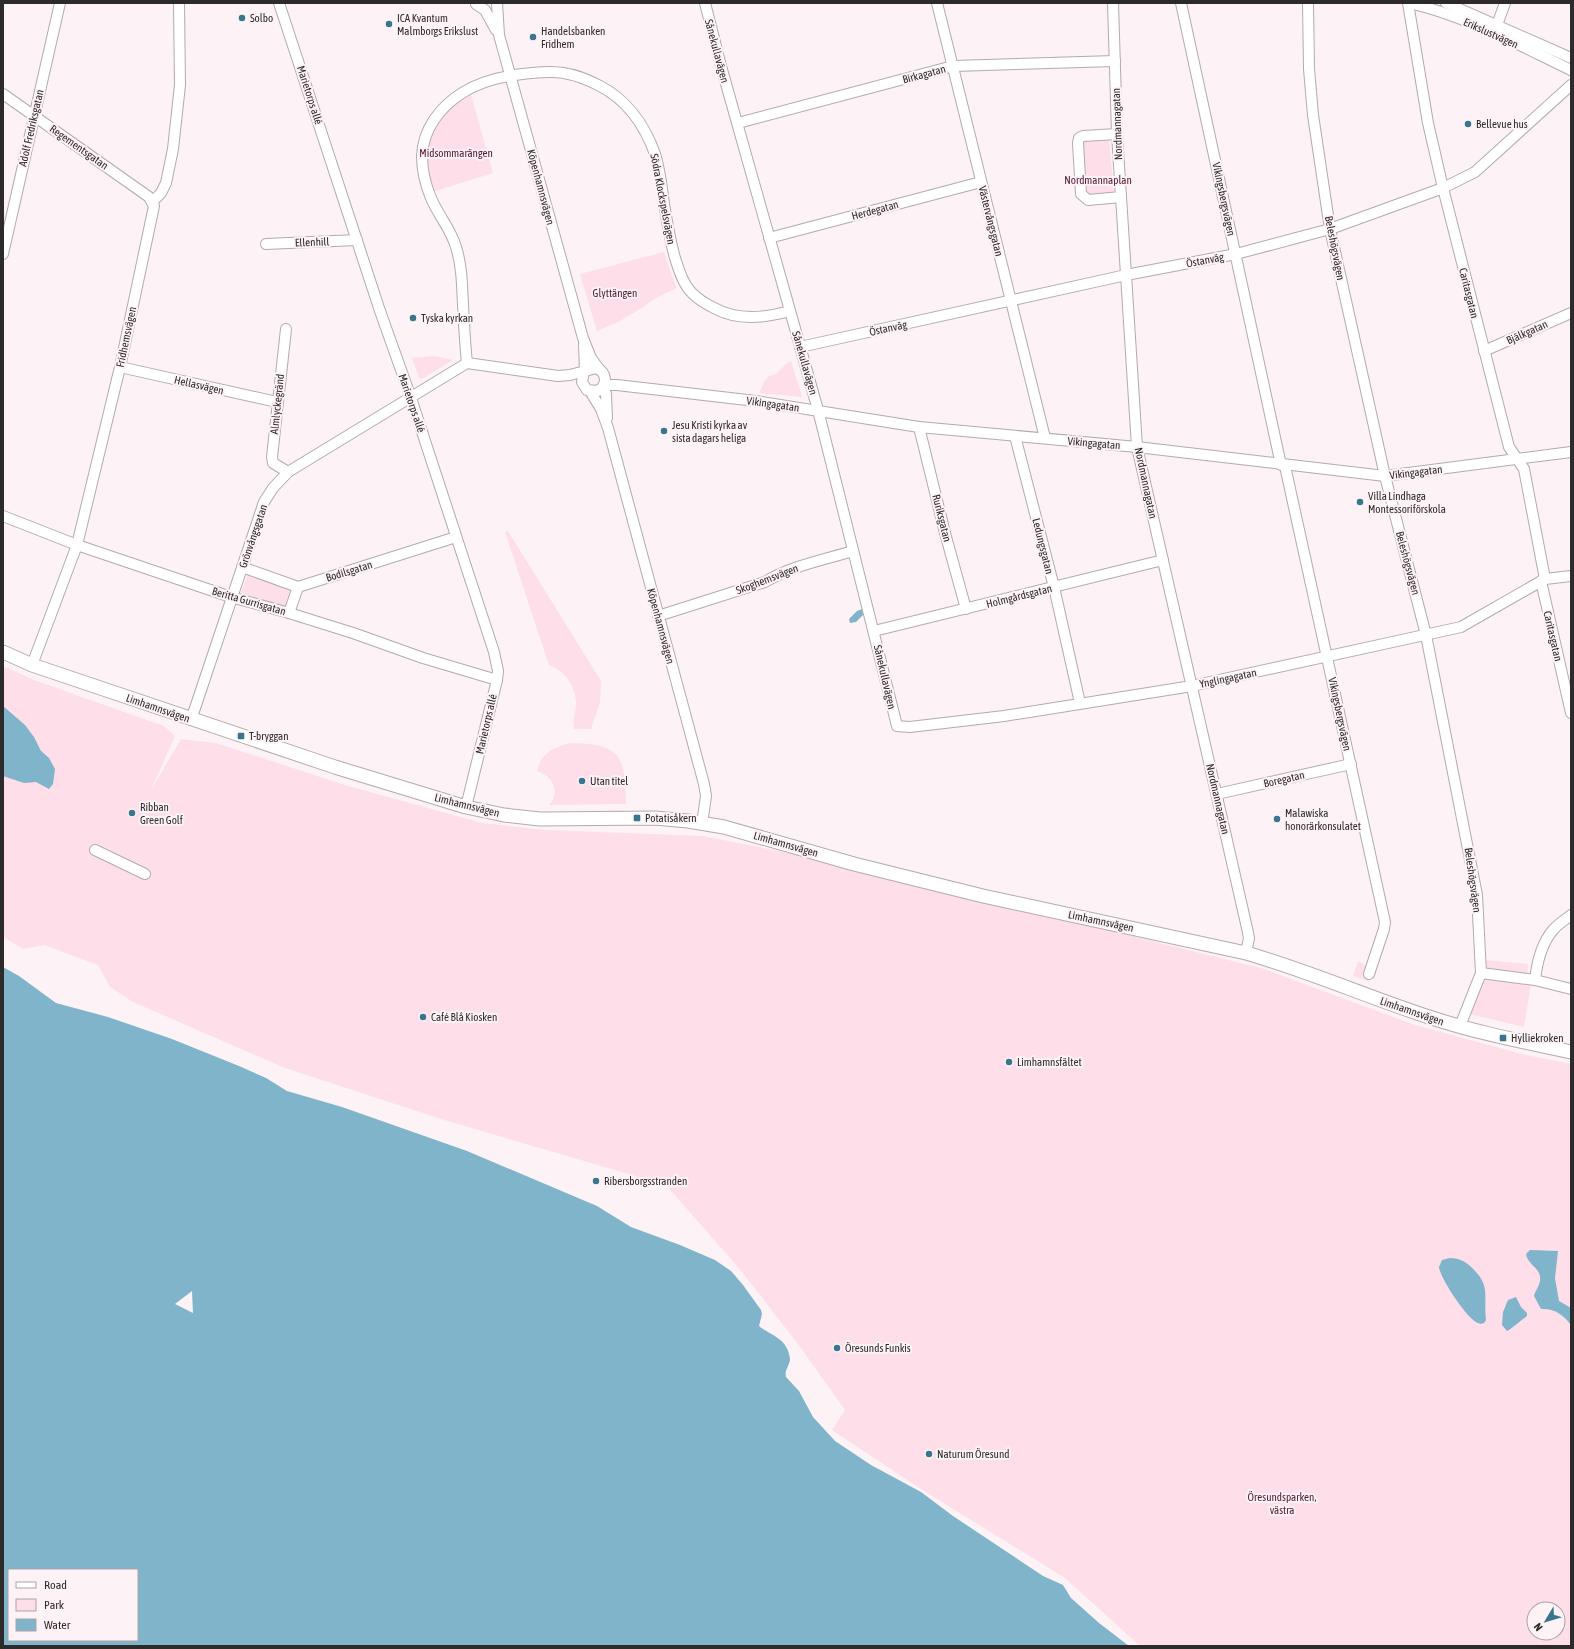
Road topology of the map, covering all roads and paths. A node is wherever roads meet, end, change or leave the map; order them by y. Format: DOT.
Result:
graph roads {
  1 [pos="60,3"];
  2 [pos="179,3"];
  3 [pos="279,3"];
  4 [pos="475,3"];
  5 [pos="489,3"];
  6 [pos="497,3"];
  7 [pos="705,3"];
  8 [pos="937,3"];
  9 [pos="1112,3"];
  10 [pos="1181,3"];
  11 [pos="1308,3"];
  12 [pos="1409,3"];
  13 [pos="1446,3"];
  14 [pos="1505,3"];
  15 [pos="1497,25"];
  16 [pos="499,35"];
  17 [pos="1571,58"];
  18 [pos="1115,61"];
  19 [pos="953,66"];
  20 [pos="1571,70"];
  21 [pos="510,75"];
  22 [pos="1571,85"];
  23 [pos="3,94"];
  24 [pos="34,115"];
  25 [pos="738,123"];
  26 [pos="1117,134"];
  27 [pos="981,182"];
  28 [pos="1443,188"];
  29 [pos="1121,197"];
  30 [pos="153,201"];
  31 [pos="1330,229"];
  32 [pos="769,238"];
  33 [pos="358,240"];
  34 [pos="266,244"];
  35 [pos="3,254"];
  36 [pos="1236,254"];
  37 [pos="1126,275"];
  38 [pos="1012,302"];
  39 [pos="790,310"];
  40 [pos="1571,313"];
  41 [pos="286,329"];
  42 [pos="583,338"];
  43 [pos="800,347"];
  44 [pos="1484,351"];
  45 [pos="467,363"];
  46 [pos="120,367"];
  47 [pos="585,371"];
  48 [pos="558,376"];
  49 [pos="603,379"];
  50 [pos="587,388"];
  51 [pos="411,398"];
  52 [pos="277,402"];
  53 [pos="818,410"];
  54 [pos="919,427"];
  55 [pos="608,428"];
  56 [pos="1015,436"];
  57 [pos="1045,438"];
  58 [pos="1137,447"];
  59 [pos="1571,452"];
  60 [pos="1516,458"];
  61 [pos="1283,465"];
  62 [pos="288,472"];
  63 [pos="1385,476"];
  64 [pos="3,516"];
  65 [pos="456,537"];
  66 [pos="77,545"];
  67 [pos="853,551"];
  68 [pos="1163,560"];
  69 [pos="242,567"];
  70 [pos="1571,576"];
  71 [pos="1543,580"];
  72 [pos="298,587"];
  73 [pos="1054,587"];
  74 [pos="231,597"];
  75 [pos="966,609"];
  76 [pos="289,613"];
  77 [pos="658,616"];
  78 [pos="874,631"];
  79 [pos="1426,635"];
  80 [pos="3,652"];
  81 [pos="1327,656"];
  82 [pos="32,665"];
  83 [pos="497,680"];
  84 [pos="1192,686"];
  85 [pos="1080,703"];
  86 [pos="1571,713"];
  87 [pos="192,720"];
  88 [pos="897,726"];
  89 [pos="1351,764"];
  90 [pos="1217,794"];
  91 [pos="466,806"];
  92 [pos="702,824"];
  93 [pos="95,850"];
  94 [pos="145,874"];
  95 [pos="1571,915"];
  96 [pos="1246,952"];
  97 [pos="1363,958"];
  98 [pos="1373,961"];
  99 [pos="1369,974"];
  100 [pos="1481,974"];
  101 [pos="1535,980"];
  102 [pos="1571,989"];
  103 [pos="1460,1026"];
  104 [pos="1571,1052"];
  1 -- 24 [label="street, Adolf Fredriksgatan"];
  2 -- 30 [label="street"];
  3 -- 33 [label="street, Marietorps allé"];
  4 -- 5 [label="street, Köpenhamnsvägen"];
  4 -- 16 [label="street, Köpenhamnsvägen"];
  6 -- 16 [label="street, Köpenhamnsvägen"];
  7 -- 25 [label="street, Sånekullavägen"];
  8 -- 19 [label="street, Västervångsgatan"];
  9 -- 18 [label="street, Nordmannagatan"];
  10 -- 36 [label="street, Vikingsbergsvägen"];
  11 -- 31 [label="street, Beleshögsvägen"];
  12 -- 20 [label="street, Erikslustvägen"];
  12 -- 28 [label="street, Caritasgatan"];
  13 -- 15 [label="street, Erikslustvägen"];
  14 -- 15 [label="street"];
  15 -- 17 [label="street, Erikslustvägen"];
  16 -- 21 [label="street, Köpenhamnsvägen"];
  18 -- 19 [label="street, Birkagatan"];
  18 -- 26 [label="street, Nordmannagatan"];
  19 -- 25 [label="street, Birkagatan"];
  19 -- 27 [label="street, Västervångsgatan"];
  21 -- 39 [label="street, Södra Klockspelsvägen"];
  21 -- 42 [label="street, Köpenhamnsvägen"];
  21 -- 45 [label="street, Södra Klockspelsvägen"];
  22 -- 28 [label="street, Östanväg"];
  23 -- 24 [label="street, Regementsgatan"];
  24 -- 30 [label="street, Regementsgatan"];
  24 -- 35 [label="street, Adolf Fredriksgatan"];
  25 -- 32 [label="street, Sånekullavägen"];
  26 -- 29 [label="street, Nordmannagatan"];
  26 -- 29 [label="street"];
  27 -- 32 [label="street, Herdegatan"];
  27 -- 38 [label="street, Västervångsgatan"];
  28 -- 31 [label="street, Östanväg"];
  28 -- 44 [label="street, Caritasgatan"];
  29 -- 37 [label="street, Nordmannagatan"];
  30 -- 46 [label="street, Fridhemsvägen"];
  31 -- 36 [label="street, Östanväg"];
  31 -- 63 [label="street, Beleshögsvägen"];
  32 -- 39 [label="street, Sånekullavägen"];
  33 -- 34 [label="street, Ellenhill"];
  33 -- 51 [label="street, Marietorps allé"];
  36 -- 37 [label="street, Östanväg"];
  36 -- 61 [label="street, Vikingsbergsvägen"];
  37 -- 38 [label="street, Östanväg"];
  37 -- 58 [label="street, Nordmannagatan"];
  38 -- 43 [label="street, Östanväg"];
  38 -- 57 [label="street, Västervångsgatan"];
  39 -- 43 [label="street, Sånekullavägen"];
  40 -- 44 [label="street, Bjälkgatan"];
  41 -- 52 [label="street, Almlyckegränd"];
  42 -- 47 [label="street, Köpenhamnsvägen"];
  42 -- 49 [label="street, Köpenhamnsvägen"];
  43 -- 53 [label="street, Sånekullavägen"];
  44 -- 60 [label="street, Caritasgatan"];
  45 -- 48 [label="street"];
  45 -- 51 [label="street"];
  46 -- 52 [label="street, Hellasvägen"];
  46 -- 66 [label="street, Fridhemsvägen"];
  47 -- 48 [label="street"];
  47 -- 49 [label="street"];
  47 -- 50 [label="street"];
  48 -- 50 [label="street"];
  49 -- 50 [label="street"];
  49 -- 53 [label="street, Vikingagatan"];
  49 -- 55 [label="street, Köpenhamnsvägen"];
  50 -- 55 [label="street, Köpenhamnsvägen"];
  51 -- 62 [label="street, Grönvångsgatan"];
  51 -- 65 [label="street, Marietorps allé"];
  52 -- 62 [label="street, Almlyckegränd"];
  53 -- 54 [label="street, Vikingagatan"];
  53 -- 67 [label="street, Sånekullavägen"];
  54 -- 56 [label="street, Vikingagatan"];
  54 -- 75 [label="street, Ruriksgatan"];
  55 -- 77 [label="street, Köpenhamnsvägen"];
  56 -- 57 [label="street, Vikingagatan"];
  56 -- 73 [label="street, Ledungsgatan"];
  57 -- 58 [label="street, Vikingagatan"];
  58 -- 61 [label="street, Vikingagatan"];
  58 -- 68 [label="street, Nordmannagatan"];
  59 -- 60 [label="street, Vikingagatan"];
  60 -- 63 [label="street, Vikingagatan"];
  60 -- 71 [label="street, Caritasgatan"];
  61 -- 63 [label="street, Vikingagatan"];
  61 -- 81 [label="street, Vikingsbergsvägen"];
  62 -- 69 [label="street, Grönvångsgatan"];
  63 -- 79 [label="street, Beleshögsvägen"];
  64 -- 66 [label="street, Beritta Gurrisgatan"];
  65 -- 72 [label="street, Bodilsgatan"];
  65 -- 83 [label="street, Marietorps allé"];
  66 -- 74 [label="street, Beritta Gurrisgatan"];
  66 -- 82 [label="street, Fridhemsvägen"];
  67 -- 77 [label="street, Skoghemsvägen"];
  67 -- 78 [label="street, Sånekullavägen"];
  68 -- 73 [label="street, Holmgårdsgatan"];
  68 -- 84 [label="street, Nordmannagatan"];
  69 -- 72 [label="street"];
  69 -- 74 [label="street, Grönvångsgatan"];
  70 -- 71 [label="street"];
  71 -- 79 [label="street, Ynglingagatan"];
  71 -- 86 [label="street, Caritasgatan"];
  72 -- 76 [label="street"];
  73 -- 75 [label="street, Holmgårdsgatan"];
  73 -- 85 [label="street, Ledungsgatan"];
  74 -- 76 [label="street, Beritta Gurrisgatan"];
  74 -- 87 [label="street, Grönvångsgatan"];
  75 -- 78 [label="street, Holmgårdsgatan"];
  76 -- 83 [label="street, Beritta Gurrisgatan"];
  77 -- 92 [label="street, Köpenhamnsvägen"];
  78 -- 88 [label="street, Sånekullavägen"];
  79 -- 81 [label="street, Ynglingagatan"];
  79 -- 100 [label="street, Beleshögsvägen"];
  80 -- 82 [label="main road, Limhamnsvägen"];
  81 -- 84 [label="street, Ynglingagatan"];
  81 -- 89 [label="street, Vikingsbergsvägen"];
  82 -- 87 [label="main road, Limhamnsvägen"];
  83 -- 91 [label="street, Marietorps allé"];
  84 -- 85 [label="street, Ynglingagatan"];
  84 -- 90 [label="street, Nordmannagatan"];
  85 -- 88 [label="street, Ynglingagatan"];
  87 -- 91 [label="main road, Limhamnsvägen"];
  89 -- 90 [label="street, Boregatan"];
  89 -- 98 [label="street, Vikingsbergsvägen"];
  90 -- 96 [label="street, Nordmannagatan"];
  91 -- 92 [label="main road, Limhamnsvägen"];
  92 -- 96 [label="main road, Limhamnsvägen"];
  93 -- 94 [label="street"];
  95 -- 101 [label="street"];
  96 -- 103 [label="main road, Limhamnsvägen"];
  97 -- 98 [label="street"];
  98 -- 99 [label="street, Vikingsbergsvägen"];
  100 -- 101 [label="street"];
  100 -- 103 [label="street, Beleshögsvägen"];
  101 -- 102 [label="street"];
  103 -- 104 [label="main road, Limhamnsvägen"];
}
